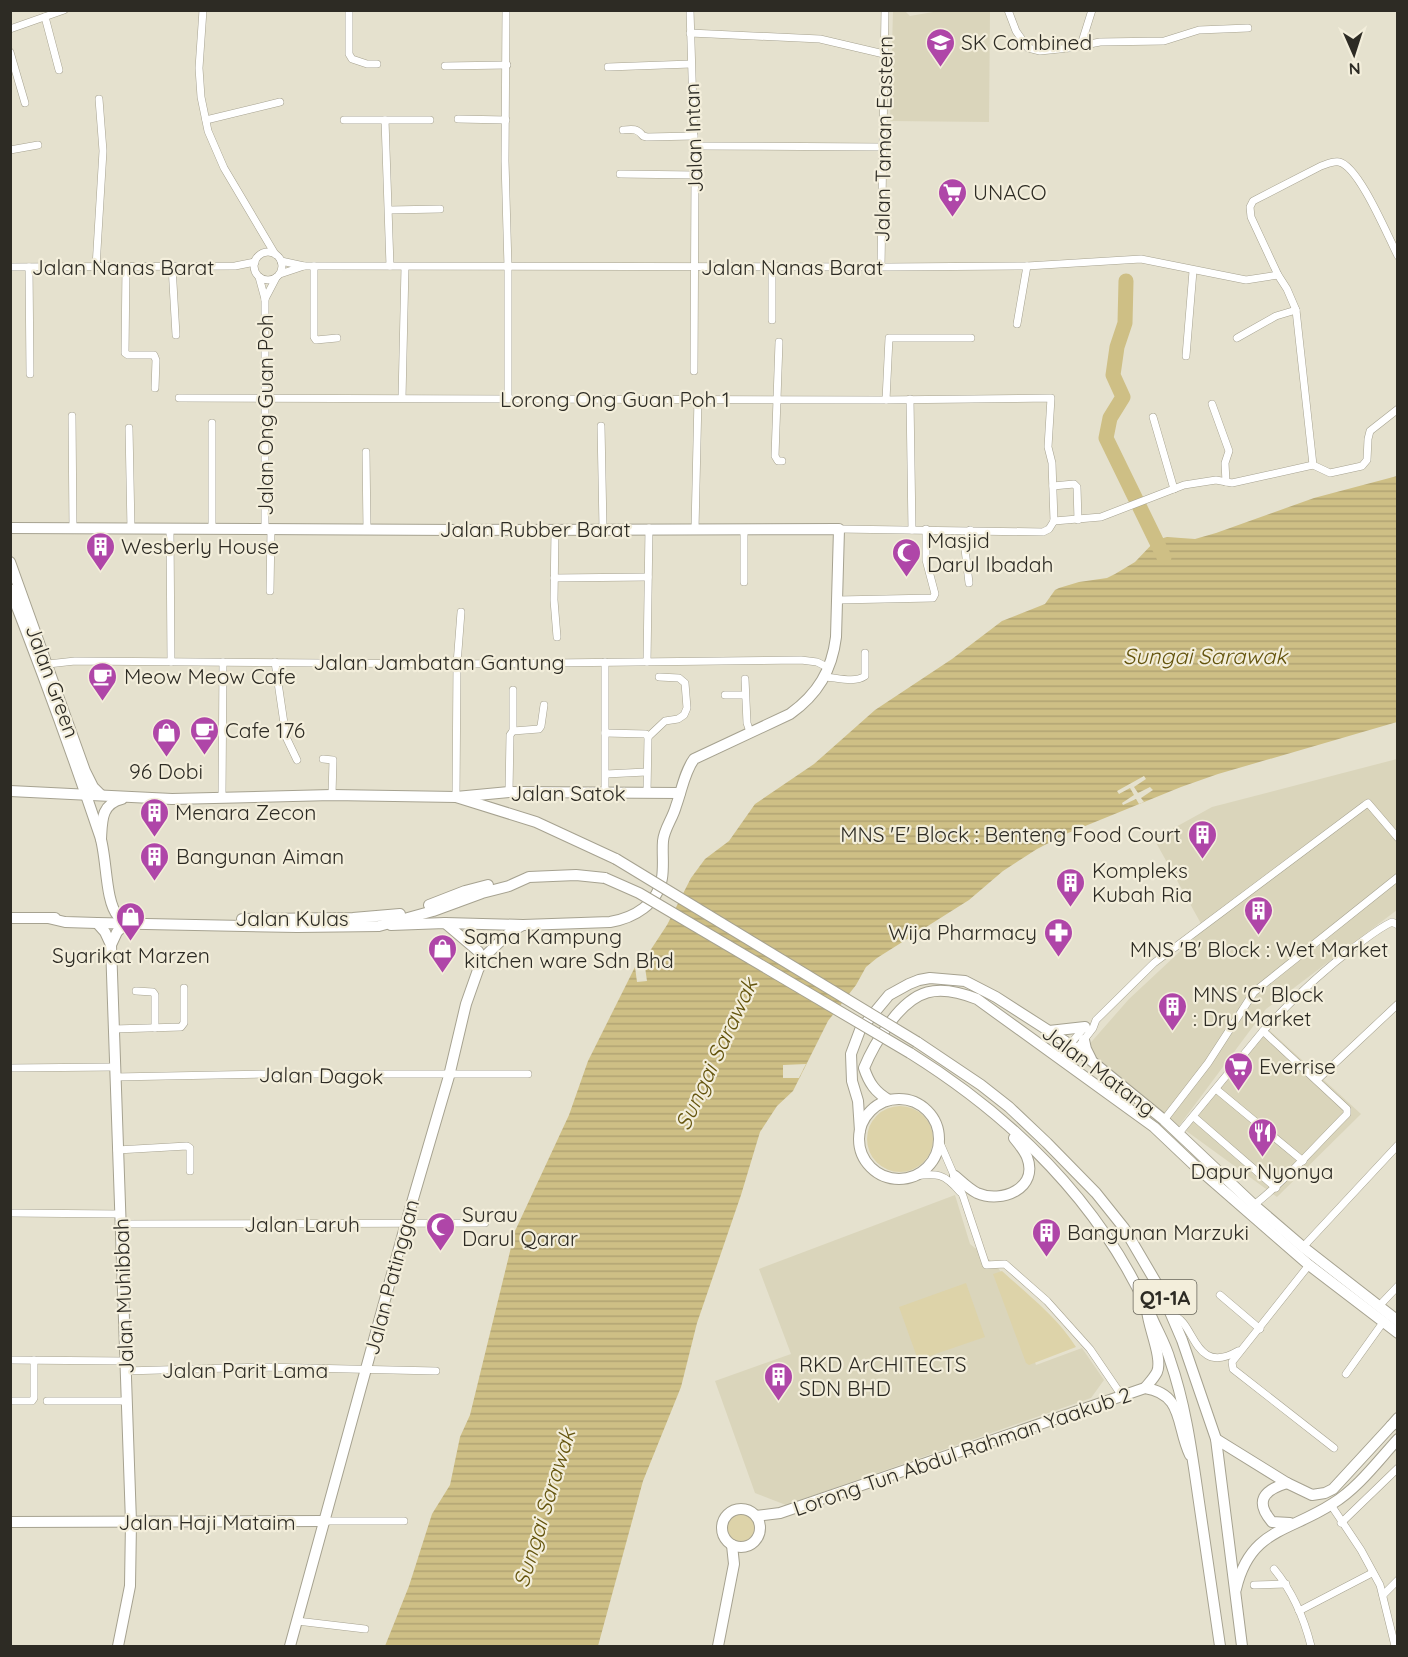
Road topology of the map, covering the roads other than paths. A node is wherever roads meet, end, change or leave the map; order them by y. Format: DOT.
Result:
graph roads {
  1 [pos="64,10"];
  2 [pos="203,10"];
  3 [pos="350,10"];
  4 [pos="506,10"];
  5 [pos="690,10"];
  6 [pos="885,10"];
  7 [pos="1008,10"];
  8 [pos="1092,10"];
  9 [pos="45,17"];
  10 [pos="1248,28"];
  11 [pos="10,29"];
  12 [pos="690,33"];
  13 [pos="1081,45"];
  14 [pos="10,52"];
  15 [pos="884,54"];
  16 [pos="377,64"];
  17 [pos="691,64"];
  18 [pos="507,65"];
  19 [pos="445,66"];
  20 [pos="608,68"];
  21 [pos="59,70"];
  22 [pos="99,99"];
  23 [pos="280,102"];
  24 [pos="25,103"];
  25 [pos="458,119"];
  26 [pos="206,120"];
  27 [pos="344,120"];
  28 [pos="385,120"];
  29 [pos="430,120"];
  30 [pos="506,120"];
  31 [pos="623,130"];
  32 [pos="694,136"];
  33 [pos="38,145"];
  34 [pos="695,146"];
  35 [pos="882,147"];
  36 [pos="10,150"];
  37 [pos="620,174"];
  38 [pos="695,175"];
  39 [pos="440,209"];
  40 [pos="390,210"];
  41 [pos="264,237"];
  42 [pos="262,254"];
  43 [pos="275,254"];
  44 [pos="1398,256"];
  45 [pos="281,261"];
  46 [pos="255,262"];
  47 [pos="304,266"];
  48 [pos="314,266"];
  49 [pos="390,266"];
  50 [pos="694,266"];
  51 [pos="772,266"];
  52 [pos="1027,266"];
  53 [pos="10,267"];
  54 [pos="29,267"];
  55 [pos="96,267"];
  56 [pos="126,267"];
  57 [pos="172,267"];
  58 [pos="235,267"];
  59 [pos="405,267"];
  60 [pos="508,267"];
  61 [pos="881,267"];
  62 [pos="1193,271"];
  63 [pos="258,275"];
  64 [pos="1278,275"];
  65 [pos="278,276"];
  66 [pos="265,299"];
  67 [pos="1296,310"];
  68 [pos="772,320"];
  69 [pos="1017,324"];
  70 [pos="176,335"];
  71 [pos="337,338"];
  72 [pos="971,338"];
  73 [pos="1237,338"];
  74 [pos="779,342"];
  75 [pos="1186,356"];
  76 [pos="694,371"];
  77 [pos="30,374"];
  78 [pos="155,388"];
  79 [pos="179,398"];
  80 [pos="265,398"];
  81 [pos="402,398"];
  82 [pos="698,398"];
  83 [pos="776,398"];
  84 [pos="508,399"];
  85 [pos="909,399"];
  86 [pos="886,400"];
  87 [pos="1212,404"];
  88 [pos="1398,409"];
  89 [pos="72,416"];
  90 [pos="1153,417"];
  91 [pos="212,423"];
  92 [pos="601,426"];
  93 [pos="129,428"];
  94 [pos="366,452"];
  95 [pos="782,461"];
  96 [pos="1313,465"];
  97 [pos="1226,482"];
  98 [pos="1053,486"];
  99 [pos="1174,489"];
  100 [pos="1078,520"];
  101 [pos="1054,521"];
  102 [pos="10,528"];
  103 [pos="603,528"];
  104 [pos="649,528"];
  105 [pos="131,529"];
  106 [pos="170,529"];
  107 [pos="212,529"];
  108 [pos="268,529"];
  109 [pos="695,529"];
  110 [pos="744,529"];
  111 [pos="838,529"];
  112 [pos="73,530"];
  113 [pos="367,530"];
  114 [pos="555,530"];
  115 [pos="912,530"];
  116 [pos="926,530"];
  117 [pos="970,530"];
  118 [pos="10,562"];
  119 [pos="648,577"];
  120 [pos="554,578"];
  121 [pos="744,582"];
  122 [pos="969,583"];
  123 [pos="10,589"];
  124 [pos="270,591"];
  125 [pos="837,600"];
  126 [pos="461,612"];
  127 [pos="557,637"];
  128 [pos="865,653"];
  129 [pos="171,662"];
  130 [pos="223,662"];
  131 [pos="275,662"];
  132 [pos="606,662"];
  133 [pos="647,662"];
  134 [pos="48,664"];
  135 [pos="457,664"];
  136 [pos="827,672"];
  137 [pos="659,677"];
  138 [pos="745,679"];
  139 [pos="513,690"];
  140 [pos="725,695"];
  141 [pos="745,695"];
  142 [pos="544,705"];
  143 [pos="513,731"];
  144 [pos="750,732"];
  145 [pos="606,733"];
  146 [pos="648,737"];
  147 [pos="323,759"];
  148 [pos="297,760"];
  149 [pos="646,772"];
  150 [pos="606,774"];
  151 [pos="10,791"];
  152 [pos="509,792"];
  153 [pos="605,793"];
  154 [pos="647,793"];
  155 [pos="680,793"];
  156 [pos="85,795"];
  157 [pos="101,795"];
  158 [pos="332,795"];
  159 [pos="222,796"];
  160 [pos="128,797"];
  161 [pos="456,797"];
  162 [pos="1398,838"];
  163 [pos="101,839"];
  164 [pos="529,877"];
  165 [pos="1398,877"];
  166 [pos="10,918"];
  167 [pos="48,918"];
  168 [pos="129,921"];
  169 [pos="97,923"];
  170 [pos="445,923"];
  171 [pos="523,925"];
  172 [pos="1398,925"];
  173 [pos="379,926"];
  174 [pos="111,945"];
  175 [pos="483,960"];
  176 [pos="184,988"];
  177 [pos="136,990"];
  178 [pos="1398,1004"];
  179 [pos="1096,1020"];
  180 [pos="1085,1027"];
  181 [pos="155,1028"];
  182 [pos="114,1029"];
  183 [pos="1263,1030"];
  184 [pos="1049,1031"];
  185 [pos="1084,1040"];
  186 [pos="1073,1047"];
  187 [pos="1063,1060"];
  188 [pos="1092,1061"];
  189 [pos="10,1068"];
  190 [pos="114,1072"];
  191 [pos="528,1074"];
  192 [pos="448,1076"];
  193 [pos="1317,1080"];
  194 [pos="1216,1089"];
  195 [pos="888,1100"];
  196 [pos="997,1116"];
  197 [pos="1194,1117"];
  198 [pos="1164,1120"];
  199 [pos="860,1131"];
  200 [pos="1179,1133"];
  201 [pos="939,1143"];
  202 [pos="1398,1144"];
  203 [pos="117,1150"];
  204 [pos="1303,1161"];
  205 [pos="190,1171"];
  206 [pos="914,1176"];
  207 [pos="955,1176"];
  208 [pos="1276,1188"];
  209 [pos="963,1196"];
  210 [pos="1254,1205"];
  211 [pos="10,1214"];
  212 [pos="120,1219"];
  213 [pos="406,1223"];
  214 [pos="484,1223"];
  215 [pos="1303,1247"];
  216 [pos="1309,1266"];
  217 [pos="1398,1286"];
  218 [pos="1220,1295"];
  219 [pos="1147,1305"];
  220 [pos="1379,1306"];
  221 [pos="1173,1316"];
  222 [pos="1384,1321"];
  223 [pos="1398,1322"];
  224 [pos="1260,1329"];
  225 [pos="1398,1333"];
  226 [pos="1246,1347"];
  227 [pos="10,1360"];
  228 [pos="34,1360"];
  229 [pos="125,1366"];
  230 [pos="366,1371"];
  231 [pos="436,1371"];
  232 [pos="1346,1374"];
  233 [pos="1145,1388"];
  234 [pos="1122,1396"];
  235 [pos="10,1401"];
  236 [pos="47,1401"];
  237 [pos="126,1401"];
  238 [pos="1395,1422"];
  239 [pos="1216,1439"];
  240 [pos="1398,1439"];
  241 [pos="1334,1448"];
  242 [pos="1193,1460"];
  243 [pos="1398,1468"];
  244 [pos="1287,1484"];
  245 [pos="1331,1505"];
  246 [pos="780,1513"];
  247 [pos="756,1516"];
  248 [pos="325,1521"];
  249 [pos="404,1521"];
  250 [pos="10,1522"];
  251 [pos="131,1522"];
  252 [pos="1293,1523"];
  253 [pos="1341,1523"];
  254 [pos="760,1531"];
  255 [pos="732,1545"];
  256 [pos="745,1547"];
  257 [pos="734,1564"];
  258 [pos="1274,1569"];
  259 [pos="1372,1573"];
  260 [pos="1398,1580"];
  261 [pos="1286,1584"];
  262 [pos="1254,1585"];
  263 [pos="1235,1592"];
  264 [pos="1383,1595"];
  265 [pos="1299,1611"];
  266 [pos="297,1620"];
  267 [pos="1394,1623"];
  268 [pos="364,1629"];
  269 [pos="118,1647"];
  270 [pos="290,1647"];
  271 [pos="718,1647"];
  272 [pos="1220,1647"];
  273 [pos="1242,1647"];
  274 [pos="1311,1647"];
  275 [pos="1395,1647"];
  1 -- 9 [label="street"];
  2 -- 26 [label="street"];
  3 -- 16 [label="street"];
  4 -- 18 [label="street"];
  5 -- 12 [label="street, Jalan Intan"];
  6 -- 15 [label="street, Jalan Taman Eastern"];
  7 -- 13 [label="street"];
  8 -- 13 [label="street"];
  9 -- 11 [label="street"];
  9 -- 21 [label="street"];
  10 -- 13 [label="street"];
  12 -- 15 [label="street"];
  12 -- 17 [label="street, Jalan Intan"];
  14 -- 24 [label="street"];
  15 -- 35 [label="street, Jalan Taman Eastern"];
  17 -- 20 [label="street"];
  17 -- 32 [label="street, Jalan Intan"];
  18 -- 19 [label="street"];
  18 -- 30 [label="street"];
  22 -- 55 [label="street"];
  23 -- 26 [label="street"];
  25 -- 30 [label="street"];
  26 -- 41 [label="street"];
  27 -- 28 [label="street"];
  28 -- 29 [label="street"];
  28 -- 40 [label="street"];
  30 -- 60 [label="street"];
  31 -- 32 [label="street"];
  32 -- 34 [label="street, Jalan Intan"];
  33 -- 36 [label="street"];
  34 -- 35 [label="street"];
  34 -- 38 [label="street, Jalan Intan"];
  35 -- 61 [label="street, Jalan Taman Eastern"];
  37 -- 38 [label="street"];
  38 -- 50 [label="street, Jalan Intan"];
  39 -- 40 [label="street"];
  40 -- 49 [label="street"];
  41 -- 42 [label="street"];
  41 -- 43 [label="street"];
  42 -- 43 [label="street"];
  42 -- 46 [label="street"];
  43 -- 45 [label="street"];
  44 -- 64 [label="street"];
  45 -- 47 [label="street, Jalan Nanas Barat"];
  45 -- 65 [label="street"];
  46 -- 58 [label="street, Jalan Nanas Barat"];
  46 -- 63 [label="street"];
  47 -- 48 [label="street, Jalan Nanas Barat"];
  47 -- 65 [label="street, Jalan Nanas Barat"];
  48 -- 49 [label="street, Jalan Nanas Barat"];
  48 -- 71 [label="street"];
  49 -- 59 [label="street, Jalan Nanas Barat"];
  50 -- 51 [label="street, Jalan Nanas Barat"];
  50 -- 60 [label="street, Jalan Nanas Barat"];
  50 -- 76 [label="street, Jalan Intan"];
  51 -- 61 [label="street, Jalan Nanas Barat"];
  51 -- 68 [label="street"];
  52 -- 61 [label="street, Jalan Nanas Barat"];
  52 -- 62 [label="street, Jalan Nanas Barat"];
  52 -- 69 [label="street"];
  53 -- 54 [label="street, Jalan Nanas Barat"];
  54 -- 55 [label="street, Jalan Nanas Barat"];
  54 -- 77 [label="street"];
  55 -- 56 [label="street, Jalan Nanas Barat"];
  56 -- 57 [label="street, Jalan Nanas Barat"];
  56 -- 78 [label="street"];
  57 -- 58 [label="street, Jalan Nanas Barat"];
  57 -- 70 [label="street"];
  58 -- 63 [label="street, Jalan Nanas Barat"];
  59 -- 60 [label="street, Jalan Nanas Barat"];
  59 -- 81 [label="street"];
  60 -- 84 [label="street"];
  62 -- 64 [label="street, Jalan Nanas Barat"];
  62 -- 75 [label="street"];
  63 -- 65 [label="street"];
  63 -- 66 [label="street, Jalan Ong Guan Poh"];
  64 -- 67 [label="street"];
  65 -- 66 [label="street, Jalan Ong Guan Poh"];
  66 -- 80 [label="street, Jalan Ong Guan Poh"];
  67 -- 73 [label="street"];
  67 -- 96 [label="street"];
  72 -- 86 [label="street"];
  74 -- 83 [label="street"];
  79 -- 80 [label="street, Lorong Ong Guan Poh 1"];
  80 -- 81 [label="street, Lorong Ong Guan Poh 1"];
  80 -- 108 [label="street, Jalan Ong Guan Poh"];
  81 -- 84 [label="street, Lorong Ong Guan Poh 1"];
  82 -- 83 [label="street, Lorong Ong Guan Poh 1"];
  82 -- 84 [label="street, Lorong Ong Guan Poh 1"];
  82 -- 109 [label="street"];
  83 -- 86 [label="street, Lorong Ong Guan Poh 1"];
  83 -- 95 [label="street"];
  85 -- 86 [label="street, Lorong Ong Guan Poh 1"];
  85 -- 98 [label="street, Lorong Ong Guan Poh 1"];
  85 -- 115 [label="street"];
  87 -- 97 [label="street"];
  88 -- 96 [label="street"];
  89 -- 112 [label="street"];
  90 -- 99 [label="street"];
  91 -- 107 [label="street"];
  92 -- 103 [label="street"];
  93 -- 105 [label="street"];
  94 -- 113 [label="street"];
  96 -- 97 [label="street"];
  97 -- 99 [label="street"];
  98 -- 100 [label="street"];
  98 -- 101 [label="street"];
  99 -- 100 [label="street"];
  100 -- 101 [label="street"];
  101 -- 117 [label="street, Jalan Rubber Barat"];
  102 -- 112 [label="main road, Jalan Rubber Barat"];
  103 -- 104 [label="main road, Jalan Rubber Barat"];
  103 -- 114 [label="main road, Jalan Rubber Barat"];
  104 -- 109 [label="main road, Jalan Rubber Barat"];
  104 -- 119 [label="street"];
  105 -- 106 [label="main road, Jalan Rubber Barat"];
  105 -- 112 [label="main road, Jalan Rubber Barat"];
  106 -- 107 [label="main road, Jalan Rubber Barat"];
  106 -- 129 [label="street"];
  107 -- 108 [label="main road, Jalan Rubber Barat"];
  108 -- 113 [label="main road, Jalan Rubber Barat"];
  108 -- 124 [label="street, Jalan Ong Guan Poh"];
  109 -- 110 [label="main road, Jalan Rubber Barat"];
  110 -- 111 [label="main road, Jalan Rubber Barat"];
  110 -- 121 [label="street"];
  111 -- 115 [label="street, Jalan Rubber Barat"];
  111 -- 125 [label="main road"];
  113 -- 114 [label="main road, Jalan Rubber Barat"];
  114 -- 120 [label="street"];
  115 -- 116 [label="street, Jalan Rubber Barat"];
  116 -- 117 [label="street, Jalan Rubber Barat"];
  116 -- 125 [label="street"];
  117 -- 122 [label="street"];
  118 -- 134 [label="main road, Jalan Green"];
  119 -- 120 [label="street"];
  119 -- 133 [label="street"];
  120 -- 127 [label="street"];
  123 -- 156 [label="main road, Jalan Green"];
  125 -- 136 [label="main road"];
  126 -- 135 [label="street"];
  128 -- 136 [label="street, Jalan Jambatan Gantung"];
  129 -- 130 [label="street, Jalan Jambatan Gantung"];
  129 -- 134 [label="street, Jalan Jambatan Gantung"];
  130 -- 131 [label="street, Jalan Jambatan Gantung"];
  130 -- 159 [label="street"];
  131 -- 135 [label="street, Jalan Jambatan Gantung"];
  131 -- 148 [label="street"];
  132 -- 133 [label="street, Jalan Jambatan Gantung"];
  132 -- 135 [label="street, Jalan Jambatan Gantung"];
  132 -- 145 [label="street"];
  133 -- 136 [label="street, Jalan Jambatan Gantung"];
  134 -- 157 [label="main road, Jalan Green"];
  135 -- 161 [label="street"];
  136 -- 144 [label="main road, Jalan Kulas"];
  137 -- 146 [label="street"];
  138 -- 141 [label="street"];
  139 -- 143 [label="street"];
  140 -- 141 [label="street"];
  141 -- 144 [label="street"];
  142 -- 143 [label="street"];
  143 -- 152 [label="street"];
  144 -- 155 [label="main road, Jalan Kulas"];
  145 -- 146 [label="street"];
  145 -- 150 [label="street"];
  146 -- 149 [label="street"];
  147 -- 158 [label="street"];
  149 -- 150 [label="street"];
  149 -- 154 [label="street"];
  150 -- 153 [label="street"];
  151 -- 156 [label="main road, Jalan Satok"];
  152 -- 153 [label="main road, Jalan Satok"];
  152 -- 161 [label="main road, Jalan Satok"];
  153 -- 154 [label="main road, Jalan Satok"];
  154 -- 155 [label="main road, Jalan Satok"];
  155 -- 171 [label="main road, Jalan Kulas"];
  156 -- 157 [label="main road, Jalan Satok"];
  156 -- 163 [label="main road"];
  157 -- 160 [label="main road, Jalan Satok"];
  158 -- 159 [label="main road, Jalan Satok"];
  158 -- 161 [label="main road, Jalan Satok"];
  159 -- 160 [label="main road, Jalan Satok"];
  160 -- 163 [label="main road"];
  161 -- 221 [label="main road, Jalan Satok / Q1-1A, bridge"];
  162 -- 179 [label="street"];
  163 -- 168 [label="main road"];
  164 -- 168 [label="main road, Jalan Kulas"];
  164 -- 173 [label="main road, Jalan Kulas"];
  164 -- 196 [label="main road, Jalan Kulas, bridge"];
  165 -- 198 [label="street"];
  166 -- 167 [label="main road, Jalan Kulas"];
  167 -- 168 [label="main road, Jalan Kulas"];
  167 -- 169 [label="main road, Jalan Kulas"];
  168 -- 169 [label="main road, Jalan Kulas"];
  168 -- 173 [label="main road, Jalan Kulas"];
  168 -- 174 [label="main road"];
  169 -- 174 [label="main road"];
  170 -- 171 [label="main road, Jalan Kulas"];
  170 -- 173 [label="main road, Jalan Kulas"];
  170 -- 175 [label="main road"];
  171 -- 175 [label="main road, Jalan Patinggan"];
  172 -- 183 [label="street"];
  174 -- 182 [label="main road, Jalan Muhibbah"];
  175 -- 192 [label="main road, Jalan Patinggan"];
  176 -- 181 [label="street"];
  177 -- 181 [label="street"];
  178 -- 193 [label="street"];
  179 -- 180 [label="street"];
  179 -- 185 [label="street"];
  180 -- 184 [label="main road"];
  180 -- 186 [label="street"];
  181 -- 182 [label="street"];
  182 -- 190 [label="main road, Jalan Muhibbah"];
  183 -- 193 [label="street"];
  183 -- 194 [label="street"];
  184 -- 186 [label="main road, Jalan Matang"];
  184 -- 199 [label="main road, Jalan Matang"];
  185 -- 186 [label="street"];
  185 -- 188 [label="main road"];
  186 -- 187 [label="street"];
  186 -- 188 [label="main road, Jalan Matang"];
  187 -- 195 [label="main road, Jalan Matang"];
  187 -- 216 [label="main road, Jalan Matang"];
  188 -- 198 [label="main road, Jalan Matang"];
  189 -- 190 [label="street, Jalan Dagok"];
  190 -- 192 [label="street, Jalan Dagok"];
  190 -- 203 [label="main road, Jalan Muhibbah"];
  191 -- 192 [label="street, Jalan Dagok"];
  192 -- 213 [label="main road, Jalan Patinggan"];
  193 -- 204 [label="street"];
  194 -- 197 [label="street"];
  194 -- 204 [label="street"];
  195 -- 199 [label="main road"];
  195 -- 201 [label="main road"];
  196 -- 207 [label="main road"];
  196 -- 219 [label="main road"];
  197 -- 200 [label="street"];
  197 -- 208 [label="street"];
  198 -- 200 [label="main road, Jalan Matang"];
  199 -- 206 [label="main road"];
  200 -- 210 [label="main road, Jalan Matang"];
  201 -- 206 [label="main road"];
  201 -- 207 [label="street"];
  202 -- 215 [label="street"];
  203 -- 205 [label="street"];
  203 -- 212 [label="main road, Jalan Muhibbah"];
  204 -- 208 [label="street"];
  206 -- 209 [label="street"];
  207 -- 209 [label="street"];
  208 -- 210 [label="street"];
  209 -- 234 [label="street"];
  210 -- 215 [label="main road, Jalan Matang"];
  211 -- 212 [label="street, Jalan Laruh"];
  212 -- 213 [label="street, Jalan Laruh"];
  212 -- 229 [label="main road, Jalan Muhibbah"];
  213 -- 214 [label="street, Jalan Laruh"];
  213 -- 230 [label="main road, Jalan Patinggan"];
  215 -- 220 [label="main road, Jalan Matang"];
  216 -- 222 [label="main road, Jalan Matang"];
  216 -- 224 [label="street"];
  217 -- 220 [label="street"];
  218 -- 224 [label="street"];
  219 -- 233 [label="main road"];
  219 -- 242 [label="main road"];
  220 -- 223 [label="main road, Jalan Matang"];
  221 -- 226 [label="street"];
  221 -- 239 [label="main road, Q1-1A"];
  222 -- 225 [label="main road, Jalan Matang"];
  222 -- 232 [label="street"];
  224 -- 226 [label="street"];
  226 -- 241 [label="street"];
  227 -- 228 [label="street, Jalan Parit Lama"];
  228 -- 229 [label="street, Jalan Parit Lama"];
  228 -- 235 [label="street"];
  229 -- 230 [label="street, Jalan Parit Lama"];
  229 -- 237 [label="main road, Jalan Muhibbah"];
  230 -- 231 [label="street, Jalan Parit Lama"];
  230 -- 248 [label="main road, Jalan Patinggan"];
  233 -- 234 [label="main road, Lorong Tun Abdul Rahman Yaakub 2"];
  233 -- 242 [label="main road"];
  234 -- 246 [label="main road, Lorong Tun Abdul Rahman Yaakub 2"];
  236 -- 237 [label="street"];
  237 -- 251 [label="main road, Jalan Muhibbah"];
  238 -- 244 [label="main road"];
  239 -- 244 [label="main road"];
  239 -- 263 [label="main road, Q1-1A"];
  240 -- 245 [label="main road"];
  242 -- 272 [label="main road"];
  243 -- 253 [label="street"];
  244 -- 252 [label="main road"];
  245 -- 252 [label="main road"];
  245 -- 253 [label="street"];
  246 -- 247 [label="main road"];
  246 -- 254 [label="main road"];
  247 -- 254 [label="main road"];
  247 -- 255 [label="main road"];
  248 -- 249 [label="street, Jalan Haji Mataim"];
  248 -- 251 [label="main road, Jalan Haji Mataim"];
  248 -- 266 [label="main road, Jalan Patinggan"];
  250 -- 251 [label="main road, Jalan Haji Mataim"];
  251 -- 269 [label="main road, Jalan Muhibbah"];
  252 -- 263 [label="main road"];
  253 -- 259 [label="street"];
  254 -- 256 [label="main road"];
  255 -- 256 [label="main road"];
  255 -- 257 [label="main road"];
  256 -- 257 [label="main road"];
  257 -- 271 [label="main road"];
  258 -- 261 [label="street"];
  259 -- 264 [label="street"];
  259 -- 265 [label="street"];
  260 -- 264 [label="street"];
  261 -- 262 [label="street"];
  261 -- 265 [label="street"];
  263 -- 273 [label="main road, Q1-1A"];
  264 -- 267 [label="street"];
  265 -- 274 [label="street"];
  266 -- 268 [label="street"];
  266 -- 270 [label="main road, Jalan Patinggan"];
  267 -- 275 [label="street"];
}
